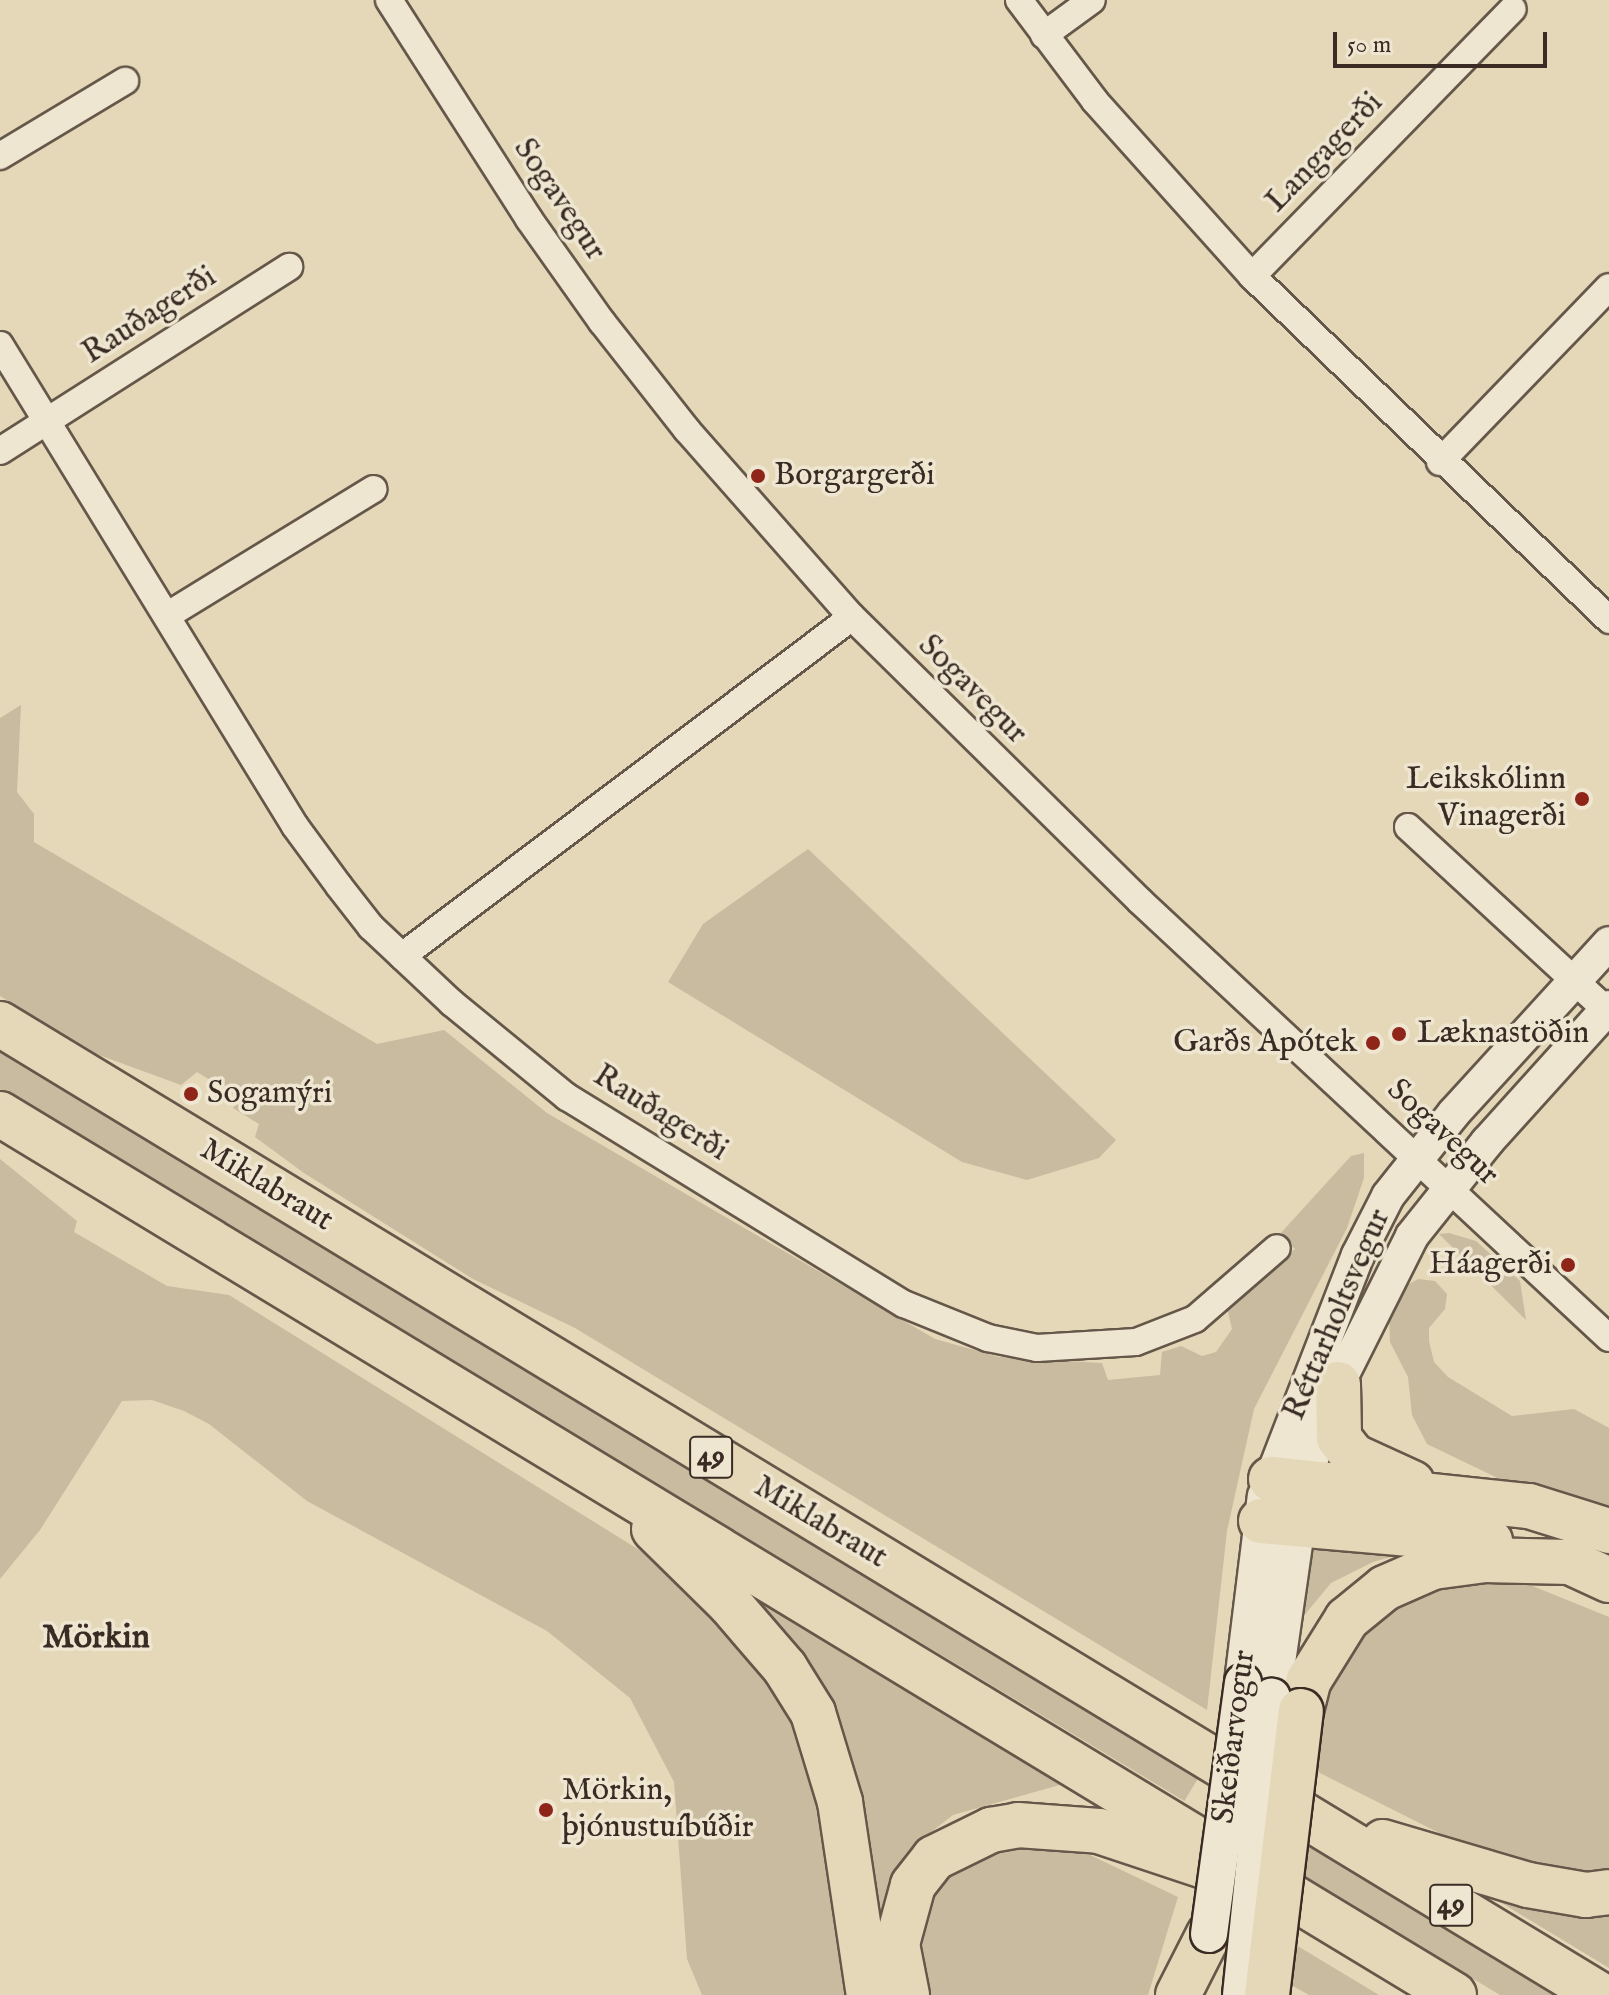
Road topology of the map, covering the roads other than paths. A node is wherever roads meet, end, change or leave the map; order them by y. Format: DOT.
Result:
graph roads {
  1 [pos="389,0"];
  2 [pos="1019,0"];
  3 [pos="1092,0"];
  4 [pos="1513,9"];
  5 [pos="1044,35"];
  6 [pos="125,81"];
  7 [pos="0,156"];
  8 [pos="289,267"];
  9 [pos="1252,276"];
  10 [pos="1609,287"];
  11 [pos="0,345"];
  12 [pos="48,422"];
  13 [pos="0,451"];
  14 [pos="1440,462"];
  15 [pos="374,489"];
  16 [pos="168,615"];
  17 [pos="852,617"];
  18 [pos="1609,620"];
  19 [pos="1408,827"];
  20 [pos="1609,943"];
  21 [pos="402,956"];
  22 [pos="1575,981"];
  23 [pos="1608,1008"];
  24 [pos="0,1024"];
  25 [pos="0,1114"];
  26 [pos="1419,1157"];
  27 [pos="1449,1186"];
  28 [pos="1277,1248"];
  29 [pos="1609,1338"];
  30 [pos="1338,1384"];
  31 [pos="601,1477"];
  32 [pos="1472,1499"];
  33 [pos="1283,1503"];
  34 [pos="1609,1531"];
  35 [pos="1570,1562"];
  36 [pos="1609,1580"];
  37 [pos="1272,1697"];
  38 [pos="1301,1814"];
  39 [pos="1609,1892"];
  40 [pos="1324,1917"];
  41 [pos="1209,1934"];
  42 [pos="869,1995"];
  43 [pos="907,1995"];
  44 [pos="1178,1995"];
  45 [pos="1201,1995"];
  46 [pos="1241,1995"];
  47 [pos="1267,1995"];
  48 [pos="1454,1995"];
  49 [pos="1600,1995"];
  1 -- 17 [label="street, Sogavegur"];
  2 -- 5 [label="street"];
  3 -- 5 [label="street"];
  4 -- 9 [label="street, Langagerði"];
  5 -- 9 [label="street"];
  6 -- 7 [label="street"];
  8 -- 12 [label="street, Rauðagerði"];
  9 -- 14 [label="street"];
  10 -- 14 [label="street"];
  11 -- 12 [label="street, Rauðagerði"];
  12 -- 13 [label="street, Rauðagerði"];
  12 -- 16 [label="street, Rauðagerði"];
  14 -- 18 [label="street"];
  15 -- 16 [label="street"];
  16 -- 21 [label="street, Rauðagerði"];
  17 -- 21 [label="street"];
  17 -- 26 [label="street, Sogavegur"];
  19 -- 22 [label="street"];
  20 -- 22 [label="street, Réttarholtsvegur"];
  21 -- 28 [label="street, Rauðagerði"];
  22 -- 23 [label="street"];
  22 -- 26 [label="street, Réttarholtsvegur"];
  23 -- 27 [label="street, Réttarholtsvegur"];
  24 -- 38 [label="highway, Miklabraut / 49"];
  25 -- 31 [label="highway, 49"];
  26 -- 27 [label="street, Sogavegur"];
  26 -- 33 [label="street, Réttarholtsvegur"];
  27 -- 29 [label="street, Sogavegur"];
  27 -- 30 [label="street, Réttarholtsvegur"];
  30 -- 32 [label="highway"];
  30 -- 33 [label="street, Réttarholtsvegur"];
  31 -- 40 [label="highway, 49"];
  31 -- 42 [label="highway"];
  32 -- 33 [label="highway"];
  32 -- 34 [label="highway"];
  33 -- 35 [label="highway"];
  33 -- 37 [label="main road, Skeiðarvogur"];
  35 -- 36 [label="highway"];
  35 -- 37 [label="highway"];
  37 -- 41 [label="main road, Skeiðarvogur, bridge"];
  37 -- 46 [label="main road, Skeiðarvogur, bridge"];
  37 -- 47 [label="highway, bridge"];
  38 -- 39 [label="highway"];
  38 -- 49 [label="highway, Miklabraut / 49"];
  40 -- 43 [label="highway"];
  40 -- 48 [label="highway, 49"];
  41 -- 44 [label="highway"];
  41 -- 45 [label="main road, Skeiðarvogur"];
}
